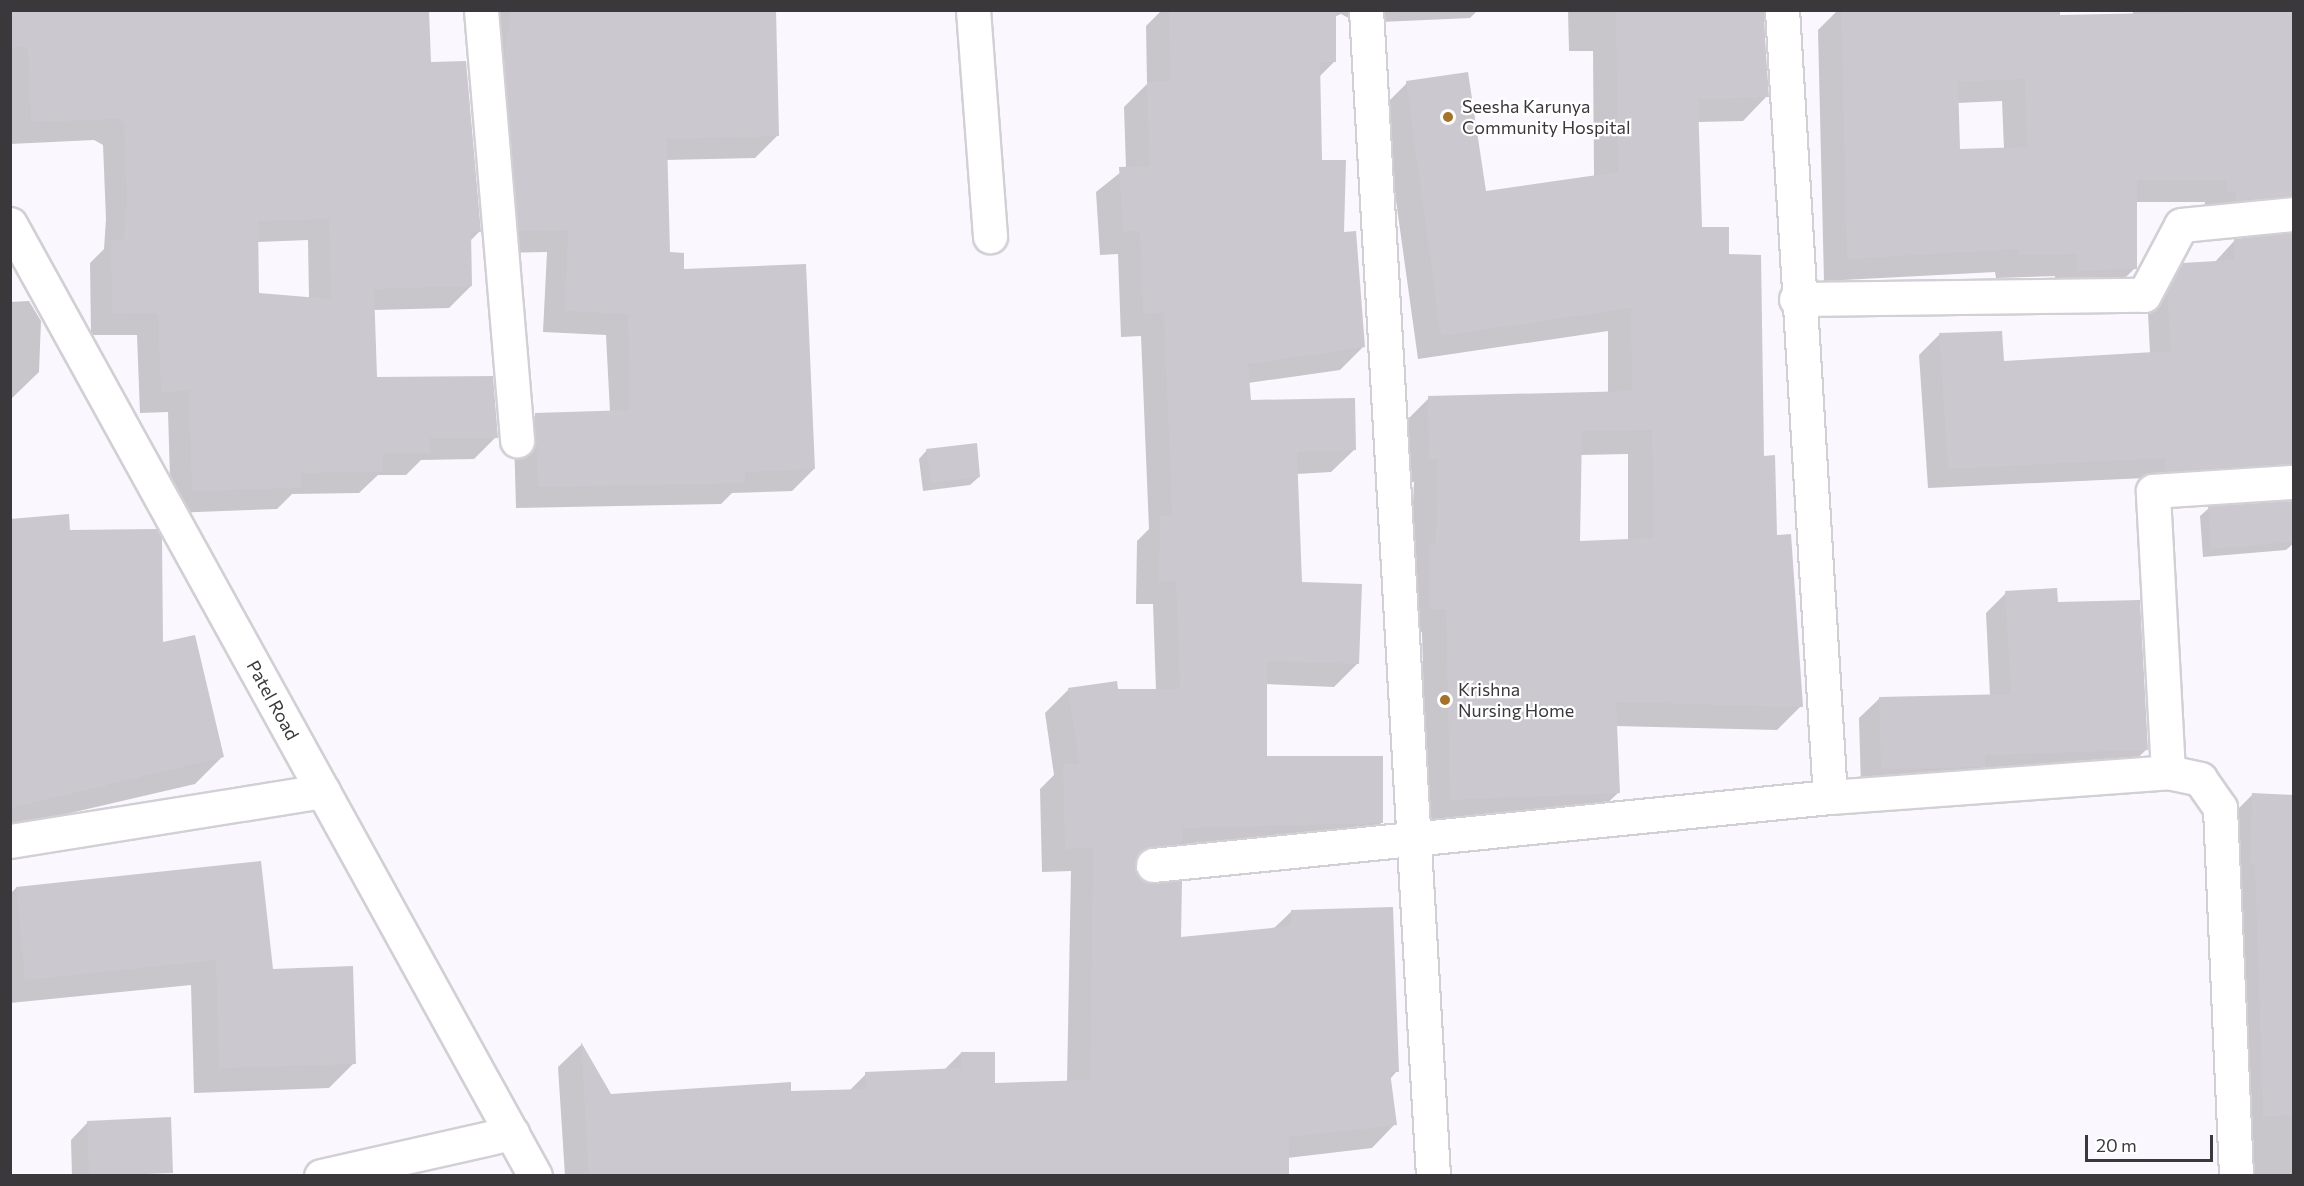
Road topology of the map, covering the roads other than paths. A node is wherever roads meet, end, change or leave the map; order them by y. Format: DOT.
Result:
graph roads {
  1 [pos="481,10"];
  2 [pos="973,10"];
  3 [pos="1366,10"];
  4 [pos="1782,10"];
  5 [pos="2294,213"];
  6 [pos="10,224"];
  7 [pos="990,236"];
  8 [pos="1796,299"];
  9 [pos="517,440"];
  10 [pos="2294,482"];
  11 [pos="2168,771"];
  12 [pos="322,790"];
  13 [pos="1830,797"];
  14 [pos="10,841"];
  15 [pos="1416,841"];
  16 [pos="1153,865"];
  17 [pos="512,1134"];
  18 [pos="321,1176"];
  19 [pos="535,1176"];
  20 [pos="1433,1176"];
  21 [pos="2236,1176"];
  1 -- 9 [label="street"];
  2 -- 7 [label="street"];
  3 -- 15 [label="street"];
  4 -- 8 [label="street"];
  5 -- 8 [label="street"];
  6 -- 12 [label="street, Patel Road"];
  8 -- 13 [label="street"];
  10 -- 11 [label="street"];
  11 -- 13 [label="street"];
  11 -- 21 [label="street"];
  12 -- 14 [label="street"];
  12 -- 17 [label="street, Patel Road"];
  13 -- 15 [label="street"];
  15 -- 16 [label="street"];
  15 -- 20 [label="street"];
  17 -- 18 [label="street"];
  17 -- 19 [label="street, Patel Road"];
}
